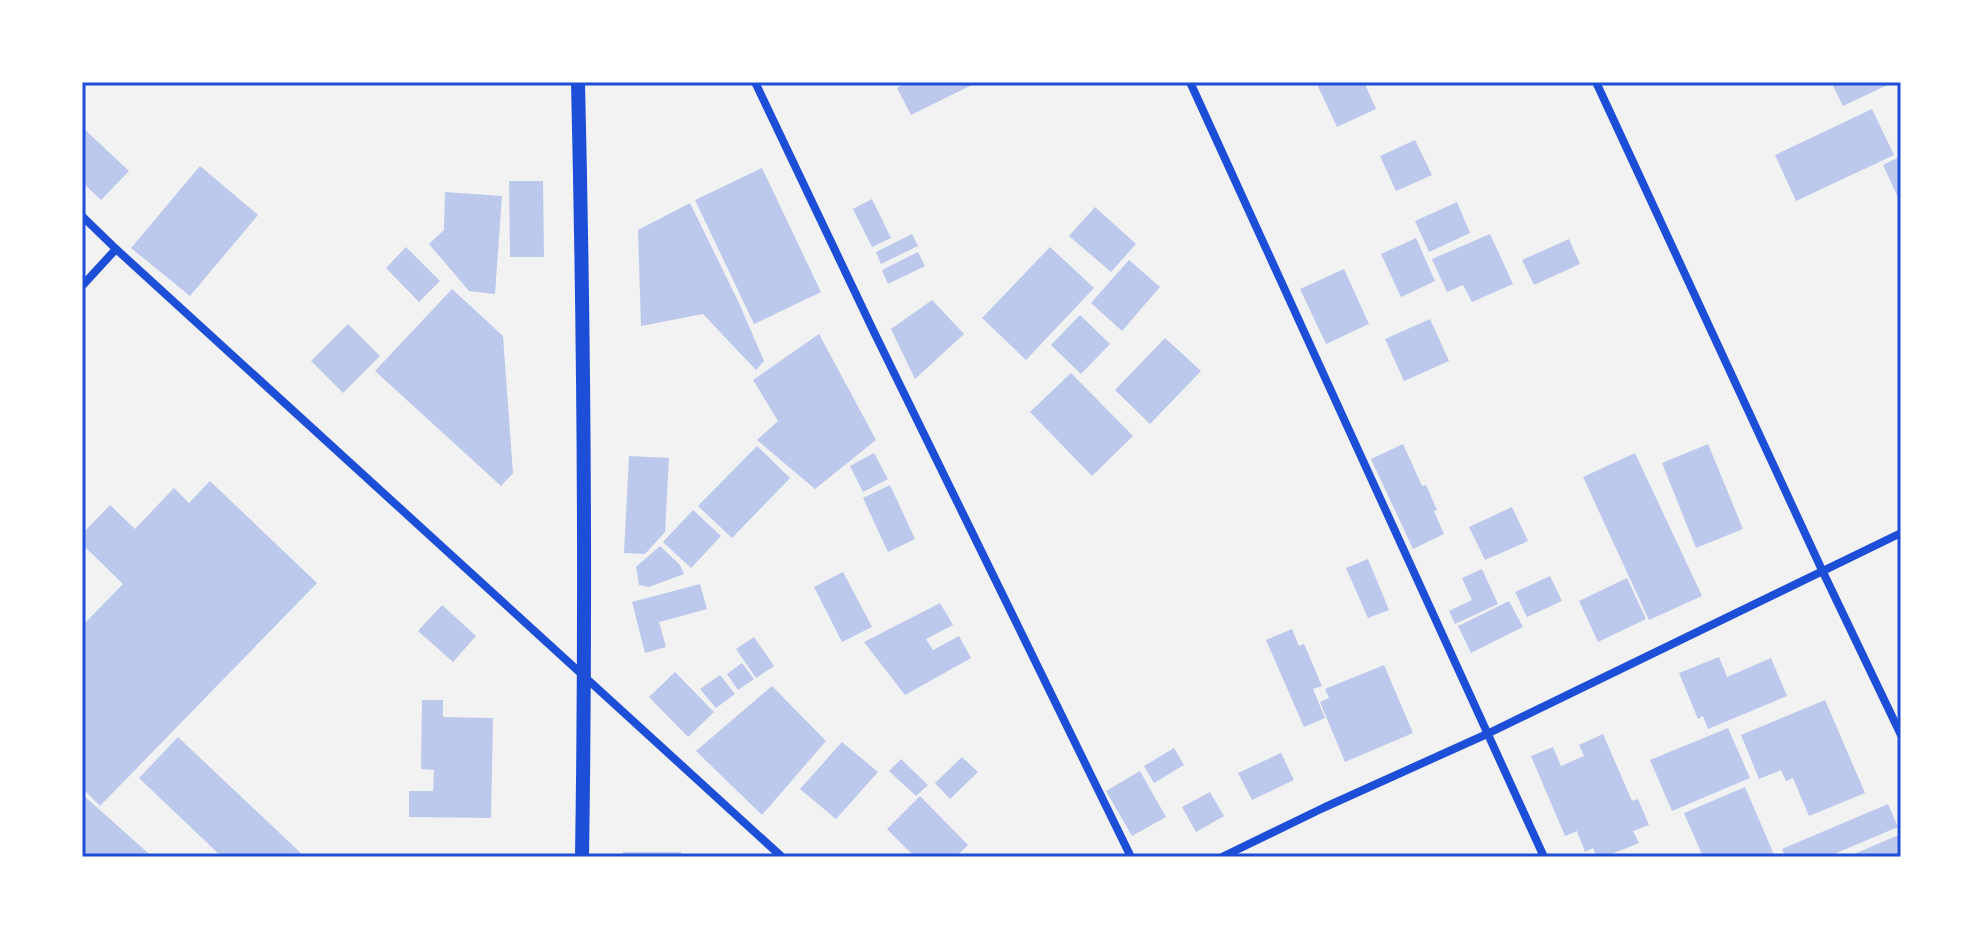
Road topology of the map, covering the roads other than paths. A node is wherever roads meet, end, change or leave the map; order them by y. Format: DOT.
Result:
graph roads {
  1 [pos="578,82"];
  2 [pos="755,82"];
  3 [pos="1190,82"];
  4 [pos="1596,82"];
  5 [pos="82,216"];
  6 [pos="116,249"];
  7 [pos="82,286"];
  8 [pos="1901,533"];
  9 [pos="1822,570"];
  10 [pos="584,675"];
  11 [pos="1487,734"];
  12 [pos="1901,735"];
  13 [pos="582,857"];
  14 [pos="782,857"];
  15 [pos="1131,857"];
  16 [pos="1222,857"];
  17 [pos="1544,857"];
  1 -- 10 [label="street"];
  2 -- 15 [label="street"];
  3 -- 11 [label="street"];
  4 -- 9 [label="street"];
  5 -- 6 [label="street"];
  6 -- 7 [label="street"];
  6 -- 10 [label="street"];
  8 -- 9 [label="street"];
  9 -- 11 [label="street"];
  9 -- 12 [label="street"];
  10 -- 13 [label="street"];
  10 -- 14 [label="street"];
  11 -- 16 [label="street"];
  11 -- 17 [label="street"];
}
